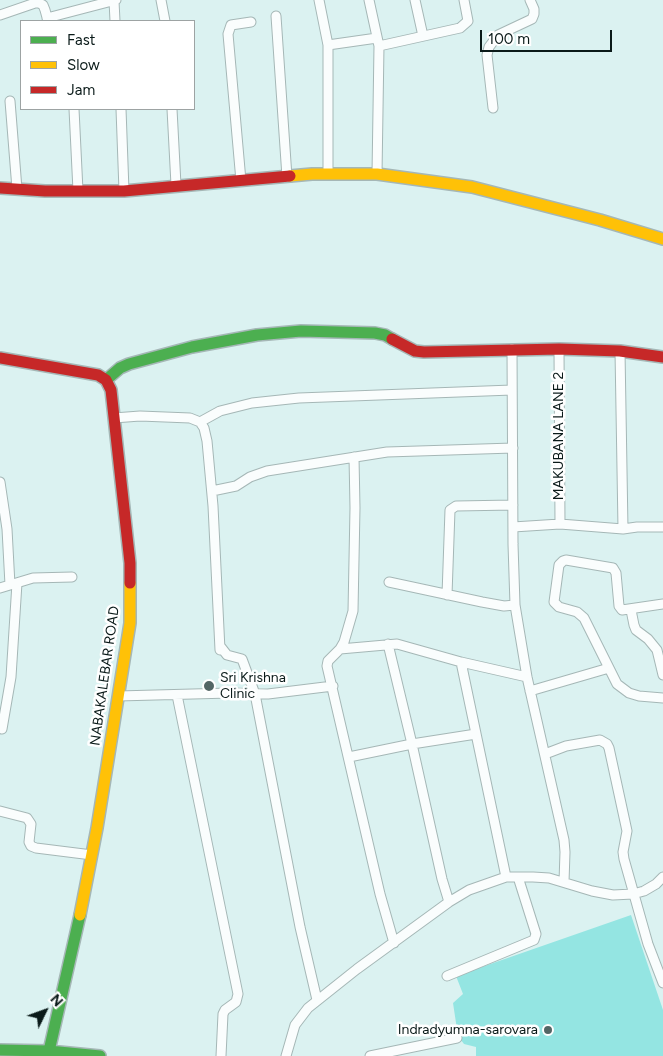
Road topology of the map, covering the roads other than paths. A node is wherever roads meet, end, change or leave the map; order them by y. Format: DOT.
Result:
graph roads {
  1 [pos="115,0"];
  2 [pos="161,0"];
  3 [pos="318,0"];
  4 [pos="370,0"];
  5 [pos="414,0"];
  6 [pos="464,0"];
  7 [pos="530,0"];
  8 [pos="92,3"];
  9 [pos="0,15"];
  10 [pos="276,16"];
  11 [pos="48,20"];
  12 [pos="115,20"];
  13 [pos="165,20"];
  14 [pos="251,22"];
  15 [pos="424,36"];
  16 [pos="378,42"];
  17 [pos="328,45"];
  18 [pos="10,101"];
  19 [pos="493,108"];
  20 [pos="74,110"];
  21 [pos="120,110"];
  22 [pos="172,110"];
  23 [pos="328,174"];
  24 [pos="377,174"];
  25 [pos="287,177"];
  26 [pos="241,181"];
  27 [pos="176,185"];
  28 [pos="0,188"];
  29 [pos="17,189"];
  30 [pos="78,191"];
  31 [pos="124,191"];
  32 [pos="663,239"];
  33 [pos="559,348"];
  34 [pos="512,349"];
  35 [pos="620,351"];
  36 [pos="663,357"];
  37 [pos="0,358"];
  38 [pos="106,380"];
  39 [pos="512,390"];
  40 [pos="114,418"];
  41 [pos="200,422"];
  42 [pos="512,448"];
  43 [pos="354,457"];
  44 [pos="0,482"];
  45 [pos="212,490"];
  46 [pos="513,505"];
  47 [pos="560,524"];
  48 [pos="512,527"];
  49 [pos="663,527"];
  50 [pos="623,529"];
  51 [pos="72,577"];
  52 [pos="389,582"];
  53 [pos="13,584"];
  54 [pos="0,588"];
  55 [pos="447,594"];
  56 [pos="663,604"];
  57 [pos="515,605"];
  58 [pos="631,610"];
  59 [pos="388,644"];
  60 [pos="340,649"];
  61 [pos="461,662"];
  62 [pos="609,668"];
  63 [pos="663,675"];
  64 [pos="527,678"];
  65 [pos="333,686"];
  66 [pos="530,692"];
  67 [pos="255,694"];
  68 [pos="177,695"];
  69 [pos="118,696"];
  70 [pos="663,698"];
  71 [pos="2,729"];
  72 [pos="476,734"];
  73 [pos="412,744"];
  74 [pos="545,754"];
  75 [pos="349,757"];
  76 [pos="0,811"];
  77 [pos="92,855"];
  78 [pos="506,877"];
  79 [pos="518,877"];
  80 [pos="662,879"];
  81 [pos="564,882"];
  82 [pos="633,894"];
  83 [pos="449,902"];
  84 [pos="394,943"];
  85 [pos="447,976"];
  86 [pos="663,983"];
  87 [pos="318,1000"];
  88 [pos="457,1038"];
  89 [pos="0,1050"];
  90 [pos="47,1054"];
  91 [pos="100,1056"];
  92 [pos="221,1056"];
  93 [pos="286,1056"];
  94 [pos="370,1056"];
  1 -- 8 [label="street"];
  1 -- 12 [label="street"];
  2 -- 13 [label="street"];
  3 -- 17 [label="street"];
  4 -- 16 [label="street"];
  5 -- 15 [label="street"];
  6 -- 15 [label="street"];
  7 -- 19 [label="street"];
  8 -- 11 [label="street"];
  9 -- 11 [label="street"];
  10 -- 25 [label="street"];
  14 -- 26 [label="street"];
  15 -- 16 [label="street"];
  16 -- 17 [label="street"];
  16 -- 24 [label="street"];
  17 -- 23 [label="street"];
  18 -- 29 [label="street"];
  20 -- 30 [label="street"];
  21 -- 31 [label="street"];
  22 -- 27 [label="street"];
  23 -- 24 [label="main road"];
  23 -- 25 [label="main road"];
  24 -- 32 [label="main road"];
  25 -- 26 [label="main road"];
  26 -- 27 [label="main road"];
  27 -- 31 [label="main road"];
  28 -- 29 [label="main road"];
  29 -- 30 [label="main road"];
  30 -- 31 [label="main road"];
  33 -- 34 [label="main road"];
  33 -- 35 [label="main road"];
  33 -- 47 [label="street, MAKUBANA LANE 2"];
  34 -- 38 [label="main road"];
  34 -- 39 [label="street"];
  35 -- 36 [label="main road"];
  35 -- 50 [label="street"];
  37 -- 38 [label="main road"];
  38 -- 40 [label="main road, NABAKALEBAR ROAD"];
  39 -- 41 [label="street"];
  39 -- 42 [label="street"];
  40 -- 41 [label="street"];
  40 -- 69 [label="main road, NABAKALEBAR ROAD"];
  41 -- 45 [label="street"];
  42 -- 43 [label="street"];
  42 -- 46 [label="street"];
  43 -- 45 [label="street"];
  43 -- 60 [label="street"];
  44 -- 53 [label="street"];
  45 -- 67 [label="street"];
  46 -- 48 [label="street"];
  46 -- 55 [label="street"];
  47 -- 48 [label="street"];
  47 -- 50 [label="street"];
  48 -- 57 [label="street"];
  49 -- 50 [label="street"];
  51 -- 53 [label="street"];
  52 -- 55 [label="street"];
  53 -- 54 [label="street"];
  53 -- 71 [label="street"];
  55 -- 57 [label="street"];
  56 -- 58 [label="street"];
  57 -- 64 [label="street"];
  58 -- 62 [label="street"];
  58 -- 63 [label="street"];
  59 -- 60 [label="street"];
  59 -- 61 [label="street"];
  59 -- 73 [label="street"];
  60 -- 65 [label="street"];
  61 -- 64 [label="street"];
  61 -- 72 [label="street"];
  62 -- 66 [label="street"];
  62 -- 70 [label="street"];
  64 -- 66 [label="street"];
  65 -- 67 [label="street"];
  65 -- 75 [label="street"];
  66 -- 74 [label="street"];
  67 -- 68 [label="street"];
  67 -- 87 [label="street"];
  68 -- 69 [label="street"];
  68 -- 92 [label="street"];
  69 -- 77 [label="main road, NABAKALEBAR ROAD"];
  72 -- 73 [label="street"];
  72 -- 78 [label="street"];
  73 -- 75 [label="street"];
  73 -- 83 [label="street"];
  74 -- 81 [label="street"];
  74 -- 82 [label="street"];
  75 -- 84 [label="street"];
  76 -- 77 [label="street"];
  77 -- 90 [label="main road, NABAKALEBAR ROAD"];
  78 -- 79 [label="street"];
  78 -- 83 [label="street"];
  79 -- 81 [label="street"];
  79 -- 85 [label="street"];
  80 -- 82 [label="street"];
  81 -- 82 [label="street"];
  82 -- 86 [label="street"];
  83 -- 84 [label="street"];
  84 -- 87 [label="street"];
  87 -- 93 [label="street"];
  88 -- 94 [label="street"];
  89 -- 90 [label="main road"];
  90 -- 91 [label="main road"];
}
